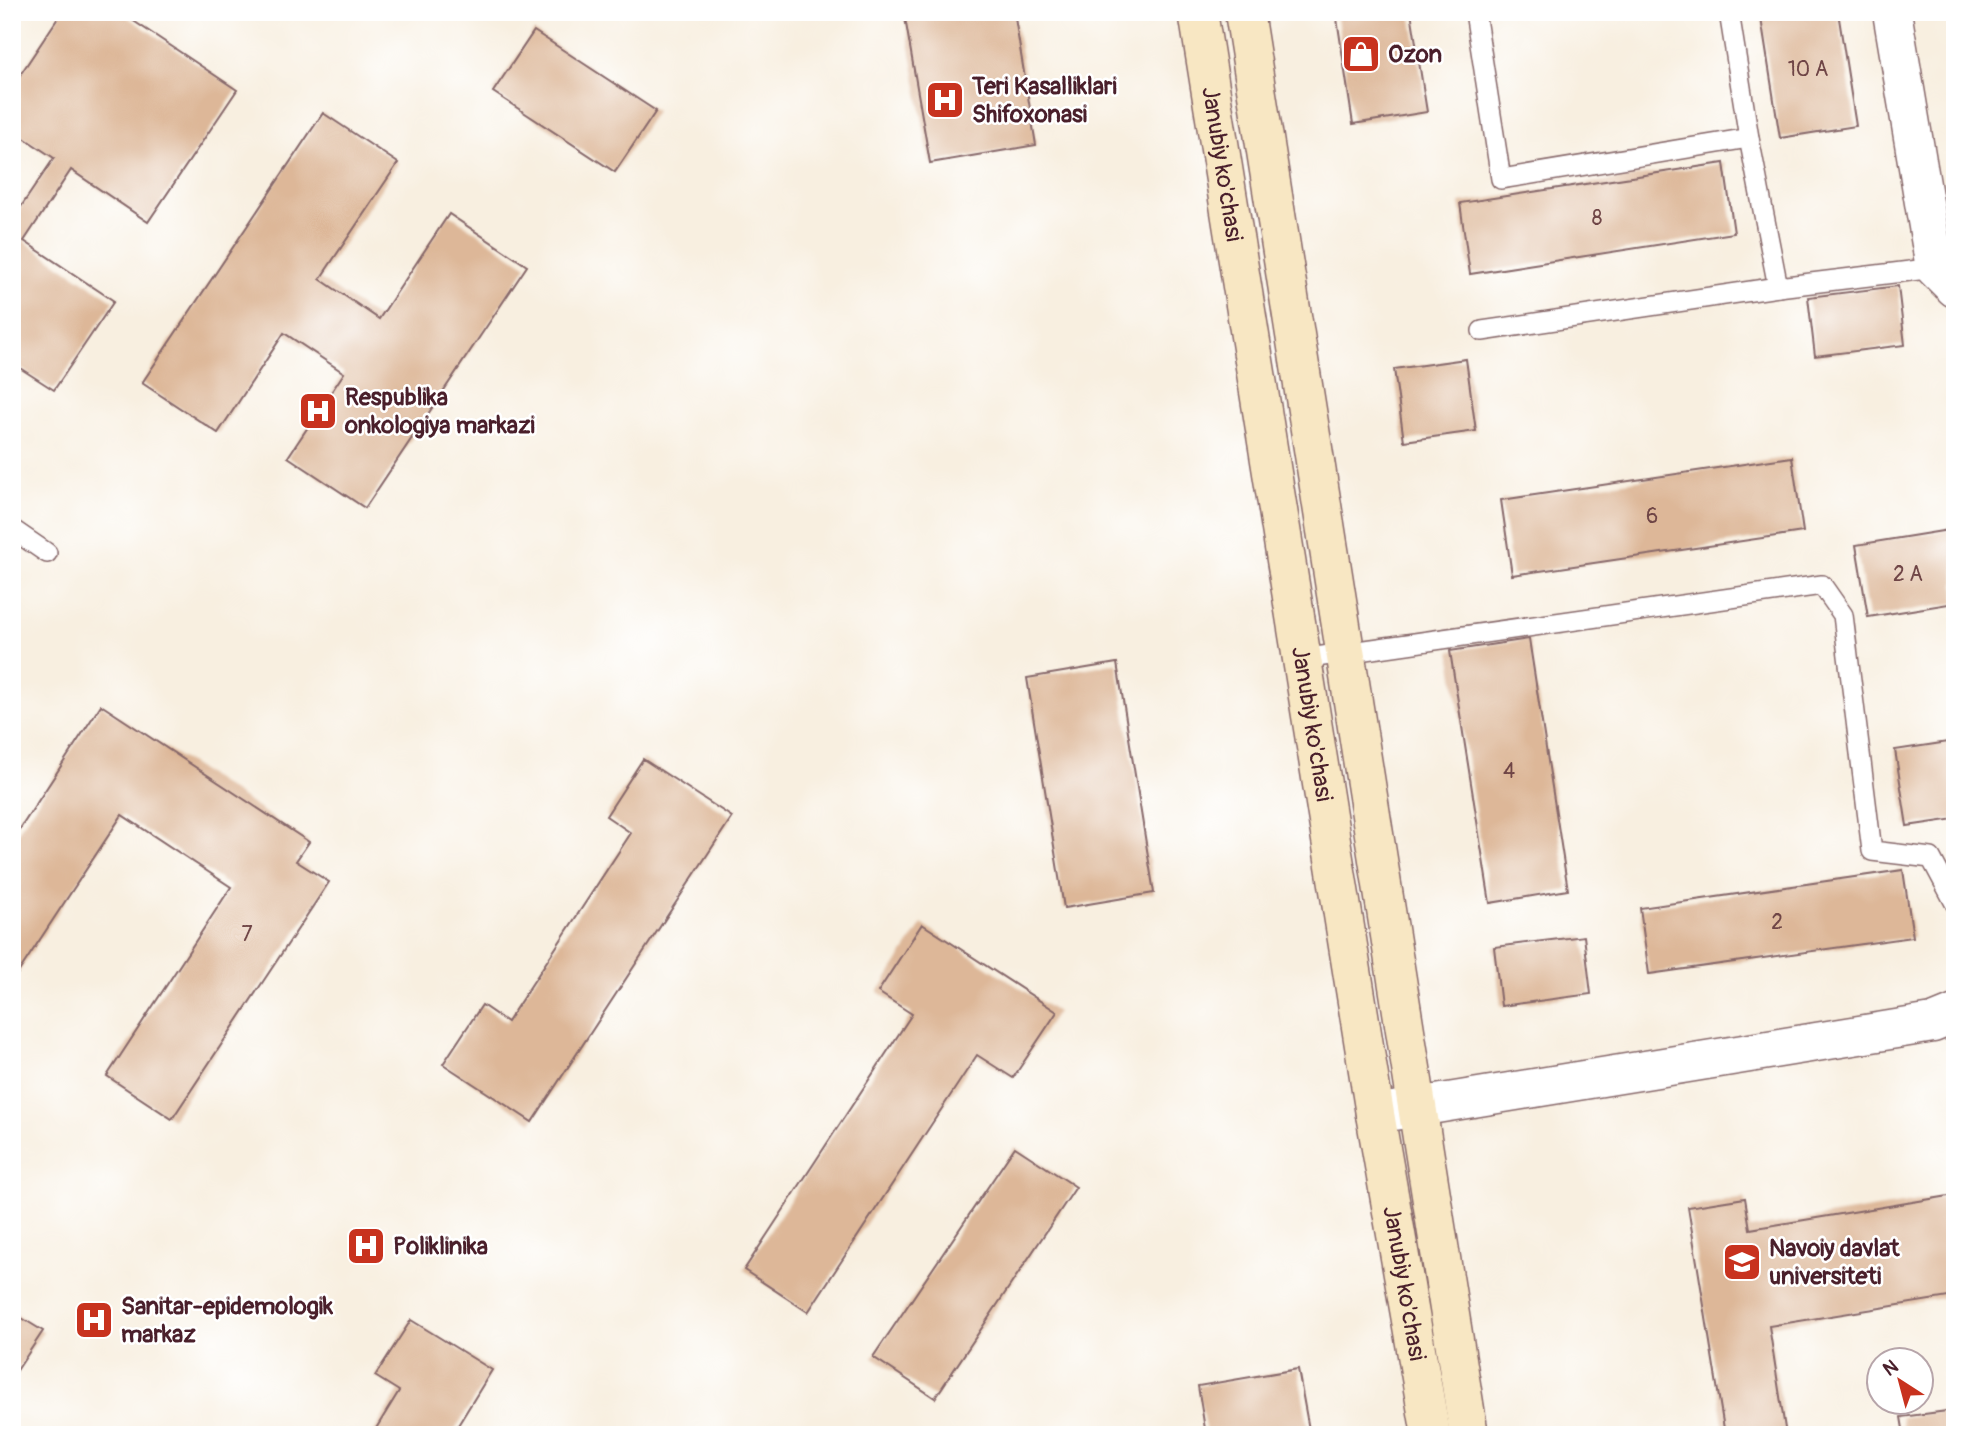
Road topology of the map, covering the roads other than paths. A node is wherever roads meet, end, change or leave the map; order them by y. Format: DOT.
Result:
graph roads {
  1 [pos="1198,12"];
  2 [pos="1244,12"];
  3 [pos="1475,12"];
  4 [pos="1729,12"];
  5 [pos="1892,12"];
  6 [pos="1749,138"];
  7 [pos="1945,278"];
  8 [pos="1778,286"];
  9 [pos="1482,331"];
  10 [pos="12,529"];
  11 [pos="47,553"];
  12 [pos="1346,653"];
  13 [pos="1302,659"];
  14 [pos="1955,903"];
  15 [pos="1955,1014"];
  16 [pos="1415,1107"];
  17 [pos="1374,1114"];
  18 [pos="1431,1435"];
  19 [pos="1469,1435"];
  1 -- 13 [label="main road, Janubiy ko'chasi"];
  2 -- 12 [label="main road, Janubiy ko'chasi"];
  3 -- 6 [label="lane"];
  4 -- 6 [label="lane"];
  5 -- 7 [label="street"];
  6 -- 8 [label="lane"];
  7 -- 8 [label="lane"];
  8 -- 9 [label="lane"];
  10 -- 11 [label="lane"];
  12 -- 13 [label="lane"];
  12 -- 14 [label="lane"];
  12 -- 16 [label="main road, Janubiy ko'chasi"];
  13 -- 17 [label="main road, Janubiy ko'chasi"];
  15 -- 16 [label="street"];
  16 -- 17 [label="street"];
  16 -- 19 [label="main road, Janubiy ko'chasi"];
  17 -- 18 [label="main road, Janubiy ko'chasi"];
}
